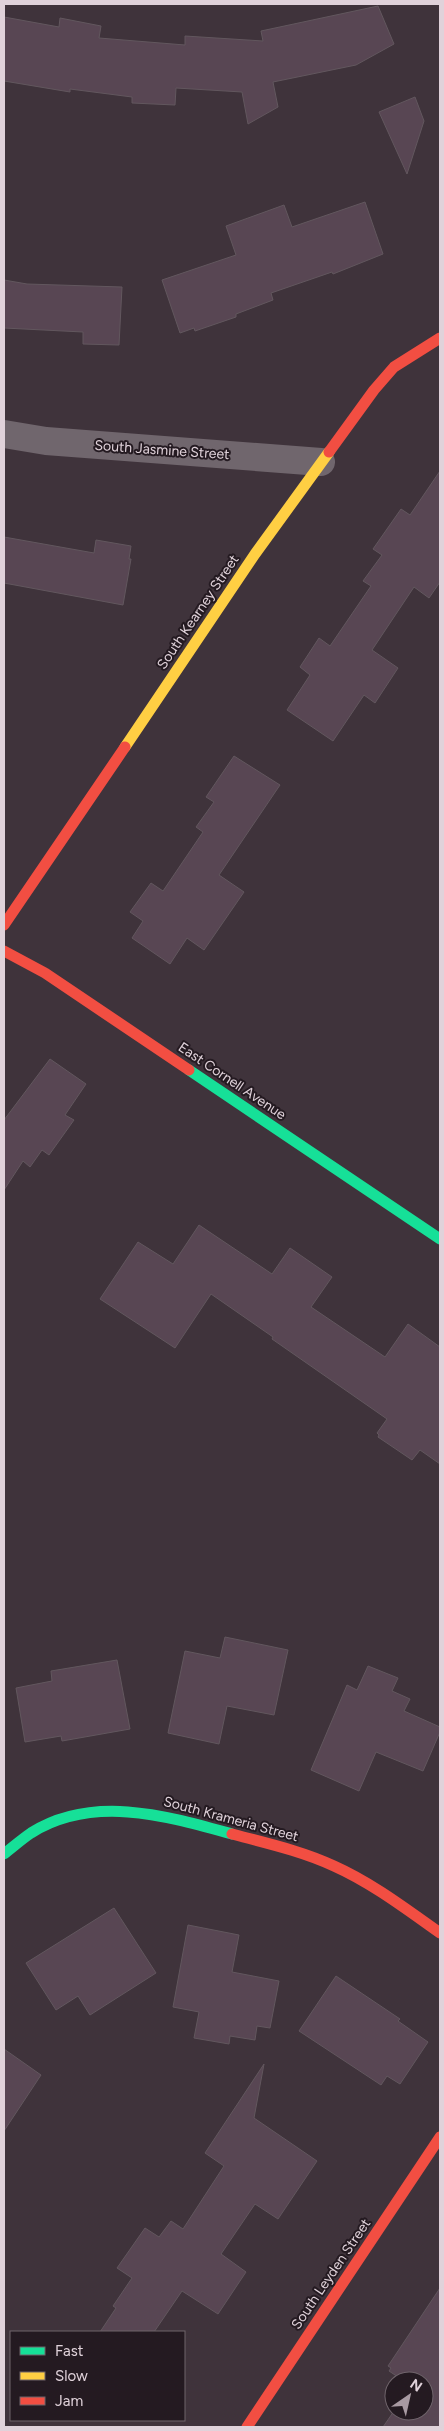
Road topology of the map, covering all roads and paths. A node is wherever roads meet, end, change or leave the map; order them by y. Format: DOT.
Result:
graph roads {
  1 [pos="440,338"];
  2 [pos="4,434"];
  3 [pos="320,462"];
  4 [pos="4,925"];
  5 [pos="4,951"];
  6 [pos="440,1239"];
  7 [pos="4,1854"];
  8 [pos="440,1933"];
  9 [pos="440,2137"];
  10 [pos="247,2427"];
  1 -- 3 [label="street, South Kearney Street"];
  2 -- 3 [label="street, South Jasmine Street"];
  3 -- 4 [label="street, South Kearney Street"];
  5 -- 6 [label="street, East Cornell Avenue"];
  7 -- 8 [label="street, South Krameria Street"];
  9 -- 10 [label="street, South Leyden Street"];
}
